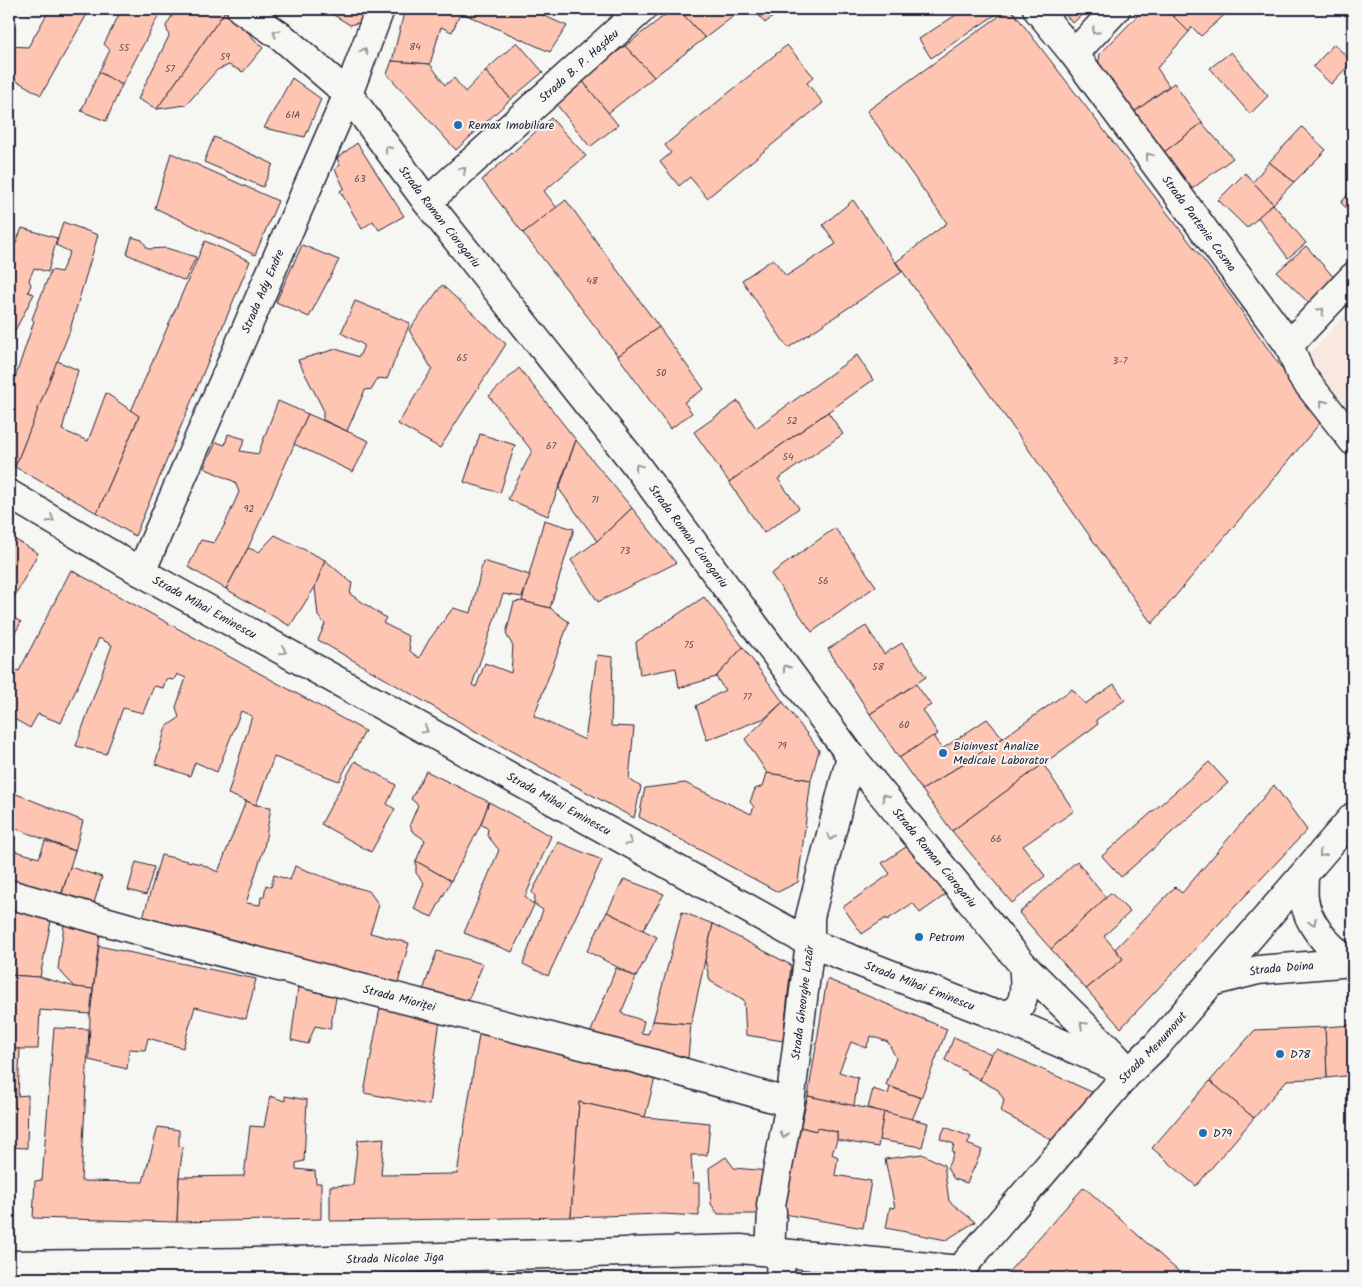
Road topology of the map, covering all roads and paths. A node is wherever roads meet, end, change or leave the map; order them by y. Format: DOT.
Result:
graph roads {
  1 [pos="241,9"];
  2 [pos="380,9"];
  3 [pos="642,9"];
  4 [pos="1037,9"];
  5 [pos="1116,9"];
  6 [pos="1074,54"];
  7 [pos="348,94"];
  8 [pos="426,202"];
  9 [pos="1353,277"];
  10 [pos="1289,345"];
  11 [pos="1353,441"];
  12 [pos="9,494"];
  13 [pos="140,572"];
  14 [pos="852,756"];
  15 [pos="1353,817"];
  16 [pos="1304,875"];
  17 [pos="9,894"];
  18 [pos="810,943"];
  19 [pos="1351,962"];
  20 [pos="1023,965"];
  21 [pos="1211,982"];
  22 [pos="990,1012"];
  23 [pos="1129,1072"];
  24 [pos="790,1103"];
  25 [pos="777,1261"];
  26 [pos="9,1265"];
  27 [pos="254,1270"];
  28 [pos="957,1274"];
  7 -- 1 [label="street, Strada Roman Ciorogariu, one-way"];
  7 -- 2 [label="street, Strada Ady Endre, one-way"];
  8 -- 3 [label="street, Strada B. P. Hașdeu, one-way"];
  4 -- 6 [label="street, Strada Partenie Cosma"];
  5 -- 6 [label="street, one-way"];
  10 -- 6 [label="street, Strada Partenie Cosma, one-way"];
  8 -- 7 [label="street, Strada Roman Ciorogariu, one-way"];
  7 -- 13 [label="street, Strada Ady Endre"];
  14 -- 8 [label="street, Strada Roman Ciorogariu, one-way"];
  10 -- 9 [label="street, one-way"];
  11 -- 10 [label="street, Strada Partenie Cosma, one-way"];
  12 -- 13 [label="street, Strada Mihai Eminescu, one-way"];
  13 -- 18 [label="street, Strada Mihai Eminescu, one-way"];
  14 -- 18 [label="street, Strada Gheorghe Lazăr, one-way"];
  20 -- 14 [label="street, Strada Roman Ciorogariu, one-way"];
  15 -- 16 [label="street, Strada Menumorut, one-way"];
  16 -- 19 [label="street, one-way"];
  16 -- 21 [label="street, Strada Menumorut"];
  17 -- 24 [label="street, Strada Mioriței"];
  18 -- 22 [label="street, Strada Mihai Eminescu"];
  18 -- 24 [label="street, Strada Gheorghe Lazăr"];
  19 -- 21 [label="street, Strada Doina"];
  20 -- 22 [label="street"];
  23 -- 20 [label="street, Strada Roman Ciorogariu, one-way"];
  21 -- 23 [label="street, Strada Menumorut"];
  22 -- 23 [label="street, Strada Mihai Eminescu"];
  23 -- 28 [label="street, Strada Menumorut"];
  24 -- 25 [label="street, Strada Gheorghe Lazăr, one-way"];
  25 -- 27 [label="street, Strada Nicolae Jiga"];
  25 -- 28 [label="street, Strada Nicolae Jiga"];
  26 -- 27 [label="street, Strada Nicolae Jiga"];
}
